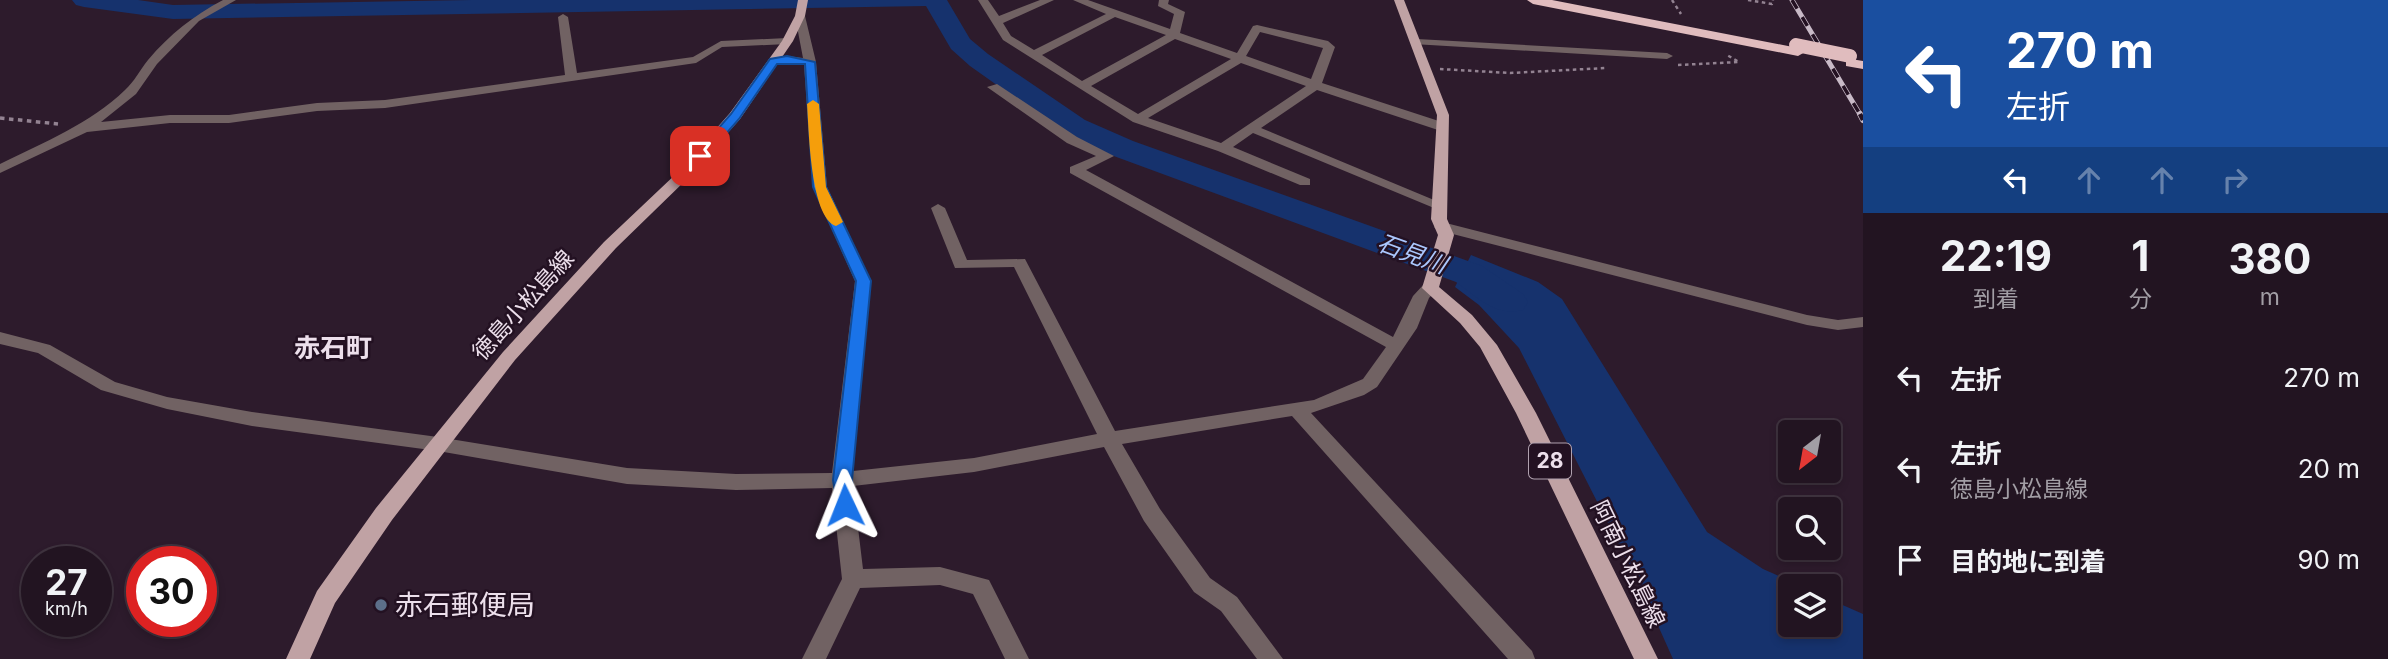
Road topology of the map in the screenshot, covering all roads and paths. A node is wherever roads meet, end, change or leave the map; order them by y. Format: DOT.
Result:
graph roads {
  1 [pos="231,0"];
  2 [pos="983,0"];
  3 [pos="1049,0"];
  4 [pos="1078,0"];
  5 [pos="1164,0"];
  6 [pos="1399,0"];
  7 [pos="1533,0"];
  8 [pos="1571,0"];
  9 [pos="1672,0"];
  10 [pos="1748,0"];
  11 [pos="1773,0"];
  12 [pos="802,8"];
  13 [pos="1113,8"];
  14 [pos="1681,15"];
  15 [pos="563,17"];
  16 [pos="998,21"];
  17 [pos="1174,35"];
  18 [pos="786,41"];
  19 [pos="1417,42"];
  20 [pos="1797,49"];
  21 [pos="1034,55"];
  22 [pos="1667,56"];
  23 [pos="1239,59"];
  24 [pos="1857,61"];
  25 [pos="774,62"];
  26 [pos="810,62"];
  27 [pos="572,79"];
  28 [pos="1315,85"];
  29 [pos="1082,86"];
  30 [pos="993,87"];
  31 [pos="0,118"];
  32 [pos="1138,119"];
  33 [pos="85,127"];
  34 [pos="1443,127"];
  35 [pos="1251,128"];
  36 [pos="1223,148"];
  37 [pos="0,169"];
  38 [pos="1306,182"];
  39 [pos="1439,205"];
  40 [pos="938,208"];
  41 [pos="1442,227"];
  42 [pos="1430,285"];
  43 [pos="1863,322"];
  44 [pos="0,338"];
  45 [pos="1396,345"];
  46 [pos="1298,411"];
  47 [pos="1109,439"];
  48 [pos="438,444"];
  49 [pos="842,480"];
  50 [pos="853,579"];
  51 [pos="298,659"];
  52 [pos="814,659"];
  53 [pos="1017,659"];
  54 [pos="1271,659"];
  55 [pos="1523,659"];
  56 [pos="1646,659"];
  1 -- 33 [label="street"];
  2 -- 16 [label="street"];
  3 -- 16 [label="street"];
  4 -- 13 [label="street"];
  5 -- 17 [label="street"];
  6 -- 19 [label="main road"];
  7 -- 20 [label="highway"];
  8 -- 20 [label="highway"];
  9 -- 14 [label="path"];
  10 -- 11 [label="path"];
  12 -- 18 [label="main road, 徳島小松島線"];
  12 -- 26 [label="street"];
  13 -- 17 [label="street"];
  13 -- 21 [label="street"];
  15 -- 27 [label="street"];
  16 -- 21 [label="street"];
  17 -- 23 [label="street"];
  17 -- 29 [label="street"];
  18 -- 25 [label="main road, 徳島小松島線"];
  18 -- 27 [label="street"];
  19 -- 22 [label="street"];
  19 -- 34 [label="main road"];
  20 -- 24 [label="highway"];
  21 -- 29 [label="street"];
  23 -- 28 [label="street"];
  23 -- 28 [label="street"];
  23 -- 32 [label="street"];
  25 -- 26 [label="street"];
  25 -- 48 [label="main road, 徳島小松島線"];
  26 -- 49 [label="street"];
  27 -- 33 [label="street"];
  28 -- 34 [label="street"];
  28 -- 35 [label="street"];
  29 -- 32 [label="street"];
  30 -- 45 [label="street"];
  31 -- 33 [label="path"];
  32 -- 36 [label="street"];
  33 -- 37 [label="street"];
  34 -- 39 [label="main road"];
  35 -- 36 [label="street"];
  35 -- 39 [label="street"];
  36 -- 38 [label="street"];
  39 -- 41 [label="main road"];
  40 -- 47 [label="street"];
  41 -- 42 [label="main road"];
  41 -- 43 [label="street"];
  42 -- 45 [label="street"];
  42 -- 56 [label="main road, 阿南小松島線 / 28"];
  44 -- 48 [label="street"];
  45 -- 46 [label="street"];
  46 -- 47 [label="street"];
  46 -- 55 [label="street"];
  47 -- 49 [label="street"];
  47 -- 54 [label="street"];
  48 -- 49 [label="street"];
  48 -- 51 [label="main road, 徳島小松島線"];
  49 -- 50 [label="street"];
  50 -- 52 [label="street"];
  50 -- 53 [label="street"];
}
